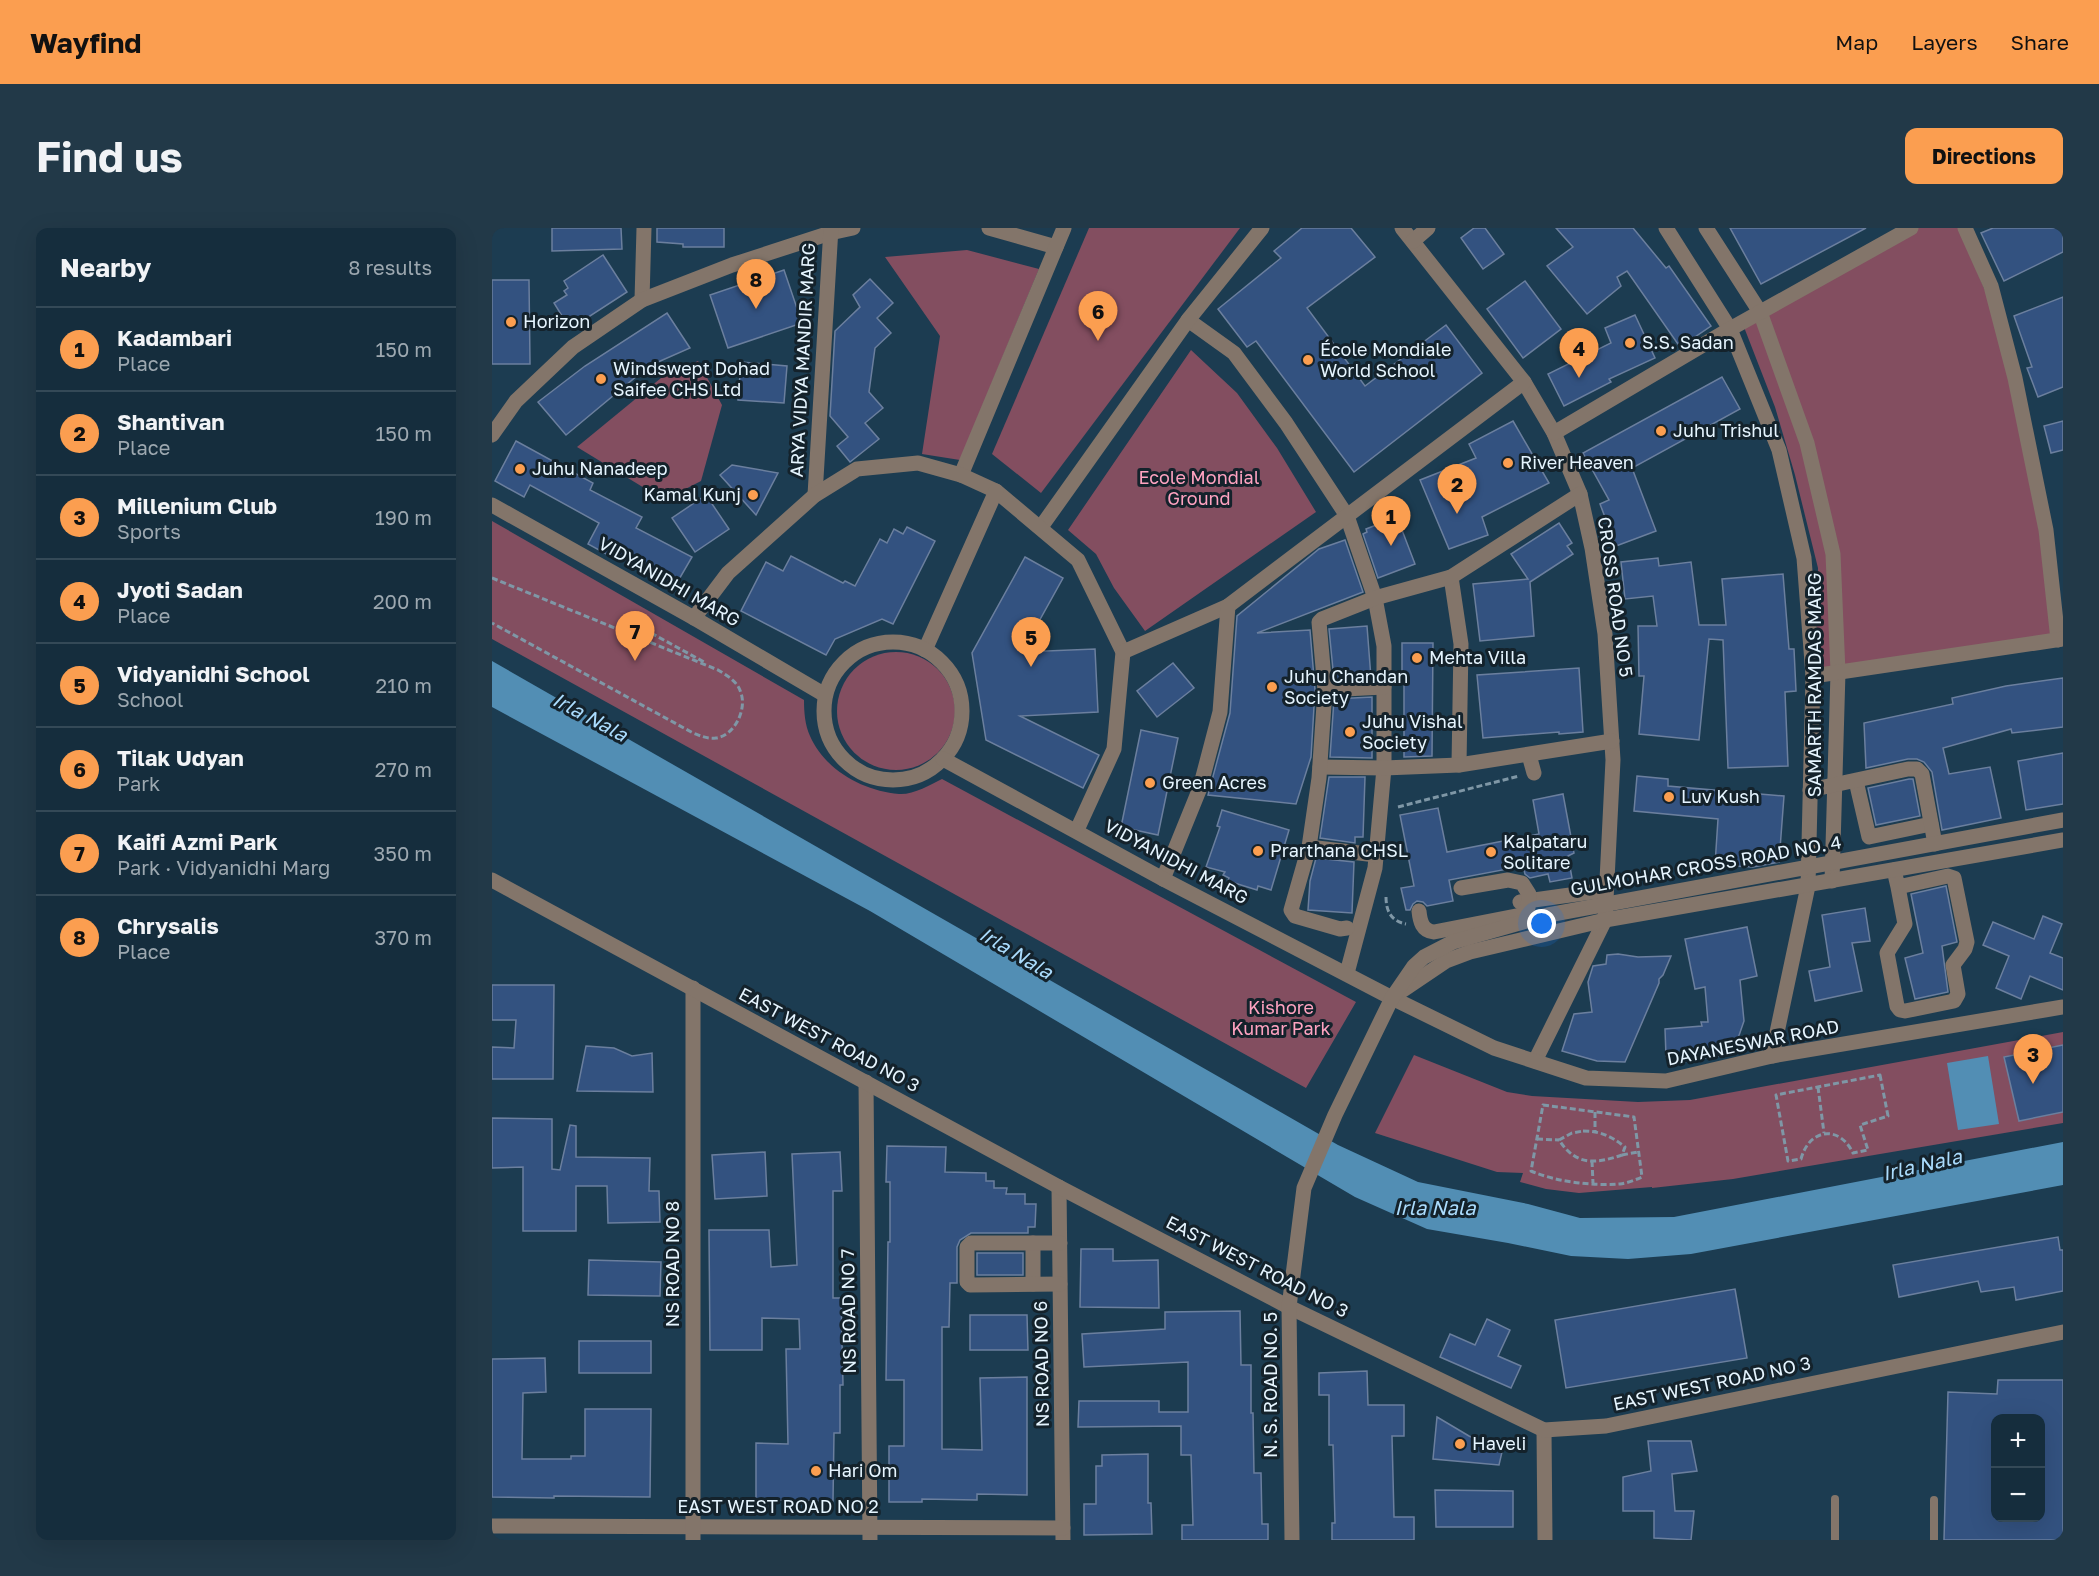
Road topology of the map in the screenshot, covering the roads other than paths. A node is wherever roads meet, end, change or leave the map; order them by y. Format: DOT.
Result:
graph roads {
  1 [pos="644,228"];
  2 [pos="853,228"];
  3 [pos="989,228"];
  4 [pos="1064,228"];
  5 [pos="1262,228"];
  6 [pos="1402,228"];
  7 [pos="1428,228"];
  8 [pos="1666,228"];
  9 [pos="1706,228"];
  10 [pos="1911,228"];
  11 [pos="1965,228"];
  12 [pos="830,230"];
  13 [pos="1413,241"];
  14 [pos="1056,247"];
  15 [pos="642,300"];
  16 [pos="1760,312"];
  17 [pos="1188,320"];
  18 [pos="1730,329"];
  19 [pos="1524,382"];
  20 [pos="1554,433"];
  21 [pos="492,435"];
  22 [pos="961,475"];
  23 [pos="996,491"];
  24 [pos="1580,494"];
  25 [pos="815,495"];
  26 [pos="492,505"];
  27 [pos="1347,516"];
  28 [pos="1041,527"];
  29 [pos="1451,577"];
  30 [pos="1375,598"];
  31 [pos="1228,606"];
  32 [pos="694,618"];
  33 [pos="2060,639"];
  34 [pos="925,650"];
  35 [pos="1123,652"];
  36 [pos="1838,672"];
  37 [pos="1813,676"];
  38 [pos="1384,687"];
  39 [pos="1325,690"];
  40 [pos="825,696"];
  41 [pos="1612,741"];
  42 [pos="1529,755"];
  43 [pos="943,759"];
  44 [pos="1459,765"];
  45 [pos="1320,767"];
  46 [pos="1384,768"];
  47 [pos="1534,773"];
  48 [pos="1856,781"];
  49 [pos="1835,786"];
  50 [pos="1810,790"];
  51 [pos="2063,820"];
  52 [pos="1931,824"];
  53 [pos="1077,830"];
  54 [pos="2063,840"];
  55 [pos="1310,844"];
  56 [pos="1381,844"];
  57 [pos="1935,844"];
  58 [pos="1833,863"];
  59 [pos="1809,867"];
  60 [pos="1894,870"];
  61 [pos="1163,879"];
  62 [pos="492,880"];
  63 [pos="1832,881"];
  64 [pos="1808,886"];
  65 [pos="1898,887"];
  66 [pos="1461,888"];
  67 [pos="1606,897"];
  68 [pos="1524,901"];
  69 [pos="1605,920"];
  70 [pos="1347,928"];
  71 [pos="1436,950"];
  72 [pos="1347,973"];
  73 [pos="693,988"];
  74 [pos="1392,998"];
  75 [pos="2063,1007"];
  76 [pos="1772,1056"];
  77 [pos="1535,1061"];
  78 [pos="866,1082"];
  79 [pos="1059,1187"];
  80 [pos="1033,1244"];
  81 [pos="1060,1244"];
  82 [pos="1033,1284"];
  83 [pos="1060,1284"];
  84 [pos="1289,1306"];
  85 [pos="2063,1332"];
  86 [pos="1544,1430"];
  87 [pos="1835,1499"];
  88 [pos="1934,1500"];
  89 [pos="492,1526"];
  90 [pos="693,1533"];
  91 [pos="870,1534"];
  92 [pos="955,1534"];
  93 [pos="1063,1534"];
  94 [pos="1292,1540"];
  95 [pos="1545,1540"];
  96 [pos="1835,1540"];
  97 [pos="1934,1540"];
  1 -- 15 [label="street"];
  2 -- 12 [label="street"];
  3 -- 14 [label="street"];
  4 -- 14 [label="street"];
  5 -- 17 [label="street"];
  6 -- 13 [label="street, CROSS ROAD NO 5"];
  7 -- 13 [label="street"];
  8 -- 18 [label="street, SAMARTH RAMDAS MARG"];
  9 -- 16 [label="street, SAMARTH RAMDAS MARG"];
  10 -- 16 [label="street"];
  11 -- 33 [label="street"];
  12 -- 15 [label="street"];
  12 -- 25 [label="street, ARYA VIDYA MANDIR MARG"];
  13 -- 19 [label="street, CROSS ROAD NO 5"];
  14 -- 22 [label="street"];
  15 -- 21 [label="street"];
  16 -- 18 [label="street"];
  16 -- 36 [label="street, SAMARTH RAMDAS MARG"];
  17 -- 27 [label="street"];
  17 -- 28 [label="street"];
  18 -- 20 [label="street"];
  18 -- 37 [label="street, SAMARTH RAMDAS MARG"];
  19 -- 20 [label="street, CROSS ROAD NO 5"];
  19 -- 27 [label="street"];
  20 -- 24 [label="street, CROSS ROAD NO 5"];
  22 -- 23 [label="street"];
  22 -- 25 [label="street"];
  23 -- 28 [label="street"];
  23 -- 34 [label="street"];
  24 -- 29 [label="street"];
  24 -- 41 [label="street, CROSS ROAD NO 5"];
  25 -- 32 [label="street"];
  26 -- 32 [label="street, VIDYANIDHI MARG"];
  27 -- 30 [label="street"];
  27 -- 31 [label="street"];
  28 -- 35 [label="street"];
  29 -- 30 [label="street"];
  29 -- 44 [label="street"];
  30 -- 38 [label="street"];
  30 -- 39 [label="street"];
  31 -- 35 [label="street"];
  31 -- 61 [label="street"];
  32 -- 40 [label="street, VIDYANIDHI MARG"];
  33 -- 36 [label="street"];
  34 -- 40 [label="street"];
  34 -- 43 [label="street"];
  35 -- 53 [label="street"];
  36 -- 37 [label="street"];
  36 -- 49 [label="street, SAMARTH RAMDAS MARG"];
  37 -- 50 [label="street, SAMARTH RAMDAS MARG"];
  38 -- 39 [label="street"];
  38 -- 46 [label="street"];
  39 -- 45 [label="street"];
  40 -- 43 [label="street"];
  41 -- 42 [label="street"];
  41 -- 67 [label="street, CROSS ROAD NO 5"];
  42 -- 44 [label="street"];
  42 -- 47 [label="street"];
  43 -- 53 [label="street, VIDYANIDHI MARG"];
  44 -- 46 [label="street"];
  45 -- 46 [label="street"];
  45 -- 55 [label="street"];
  46 -- 56 [label="street"];
  48 -- 49 [label="street"];
  48 -- 52 [label="street"];
  48 -- 52 [label="street"];
  49 -- 50 [label="street"];
  49 -- 58 [label="street, SAMARTH RAMDAS MARG"];
  50 -- 59 [label="street, SAMARTH RAMDAS MARG"];
  51 -- 57 [label="street, GULMOHAR CROSS ROAD NO. 4"];
  52 -- 57 [label="street"];
  53 -- 61 [label="street, VIDYANIDHI MARG"];
  54 -- 60 [label="street, GULMOHAR CROSS ROAD NO. 4"];
  55 -- 56 [label="street"];
  55 -- 70 [label="street"];
  56 -- 72 [label="street"];
  57 -- 58 [label="street, GULMOHAR CROSS ROAD NO. 4"];
  58 -- 59 [label="street, GULMOHAR CROSS ROAD NO. 4"];
  58 -- 63 [label="street, SAMARTH RAMDAS MARG"];
  59 -- 64 [label="street, SAMARTH RAMDAS MARG"];
  59 -- 67 [label="street, GULMOHAR CROSS ROAD NO. 4"];
  60 -- 63 [label="street, GULMOHAR CROSS ROAD NO. 4"];
  60 -- 65 [label="street"];
  61 -- 72 [label="street, VIDYANIDHI MARG"];
  62 -- 73 [label="street, EAST WEST ROAD NO 3"];
  63 -- 64 [label="street, GULMOHAR CROSS ROAD NO. 4"];
  64 -- 69 [label="street, GULMOHAR CROSS ROAD NO. 4"];
  64 -- 76 [label="street, SAMARTH RAMDAS MARG"];
  65 -- 65 [label="street"];
  66 -- 68 [label="street"];
  67 -- 68 [label="street"];
  67 -- 69 [label="street, CROSS ROAD NO 5"];
  67 -- 71 [label="street, GULMOHAR CROSS ROAD NO. 4"];
  68 -- 71 [label="street"];
  69 -- 74 [label="street, GULMOHAR CROSS ROAD NO. 4"];
  69 -- 77 [label="street"];
  71 -- 74 [label="street, GULMOHAR CROSS ROAD NO. 4"];
  72 -- 74 [label="street, VIDYANIDHI MARG"];
  73 -- 78 [label="street, EAST WEST ROAD NO 3"];
  73 -- 90 [label="street, NS ROAD NO 8"];
  74 -- 77 [label="street, DAYANESWAR ROAD"];
  74 -- 84 [label="street, N. S. ROAD NO. 5"];
  75 -- 76 [label="street, DAYANESWAR ROAD"];
  76 -- 77 [label="street, DAYANESWAR ROAD"];
  78 -- 79 [label="street, EAST WEST ROAD NO 3"];
  78 -- 91 [label="street, NS ROAD NO 7"];
  79 -- 81 [label="street, NS ROAD NO 6"];
  79 -- 84 [label="street, EAST WEST ROAD NO 3"];
  80 -- 81 [label="street"];
  80 -- 82 [label="street"];
  80 -- 82 [label="street"];
  81 -- 83 [label="street, NS ROAD NO 6"];
  82 -- 83 [label="street"];
  83 -- 93 [label="street, NS ROAD NO 6"];
  84 -- 86 [label="street, EAST WEST ROAD NO 3"];
  84 -- 94 [label="street, N. S. ROAD NO. 5"];
  85 -- 86 [label="street, EAST WEST ROAD NO 3"];
  86 -- 95 [label="street"];
  87 -- 96 [label="lane"];
  88 -- 97 [label="lane"];
  89 -- 90 [label="street, EAST WEST ROAD NO 2"];
  90 -- 91 [label="street, EAST WEST ROAD NO 2"];
  91 -- 92 [label="street, EAST WEST ROAD NO 2"];
  92 -- 93 [label="street, EAST WEST ROAD NO 2"];
}
